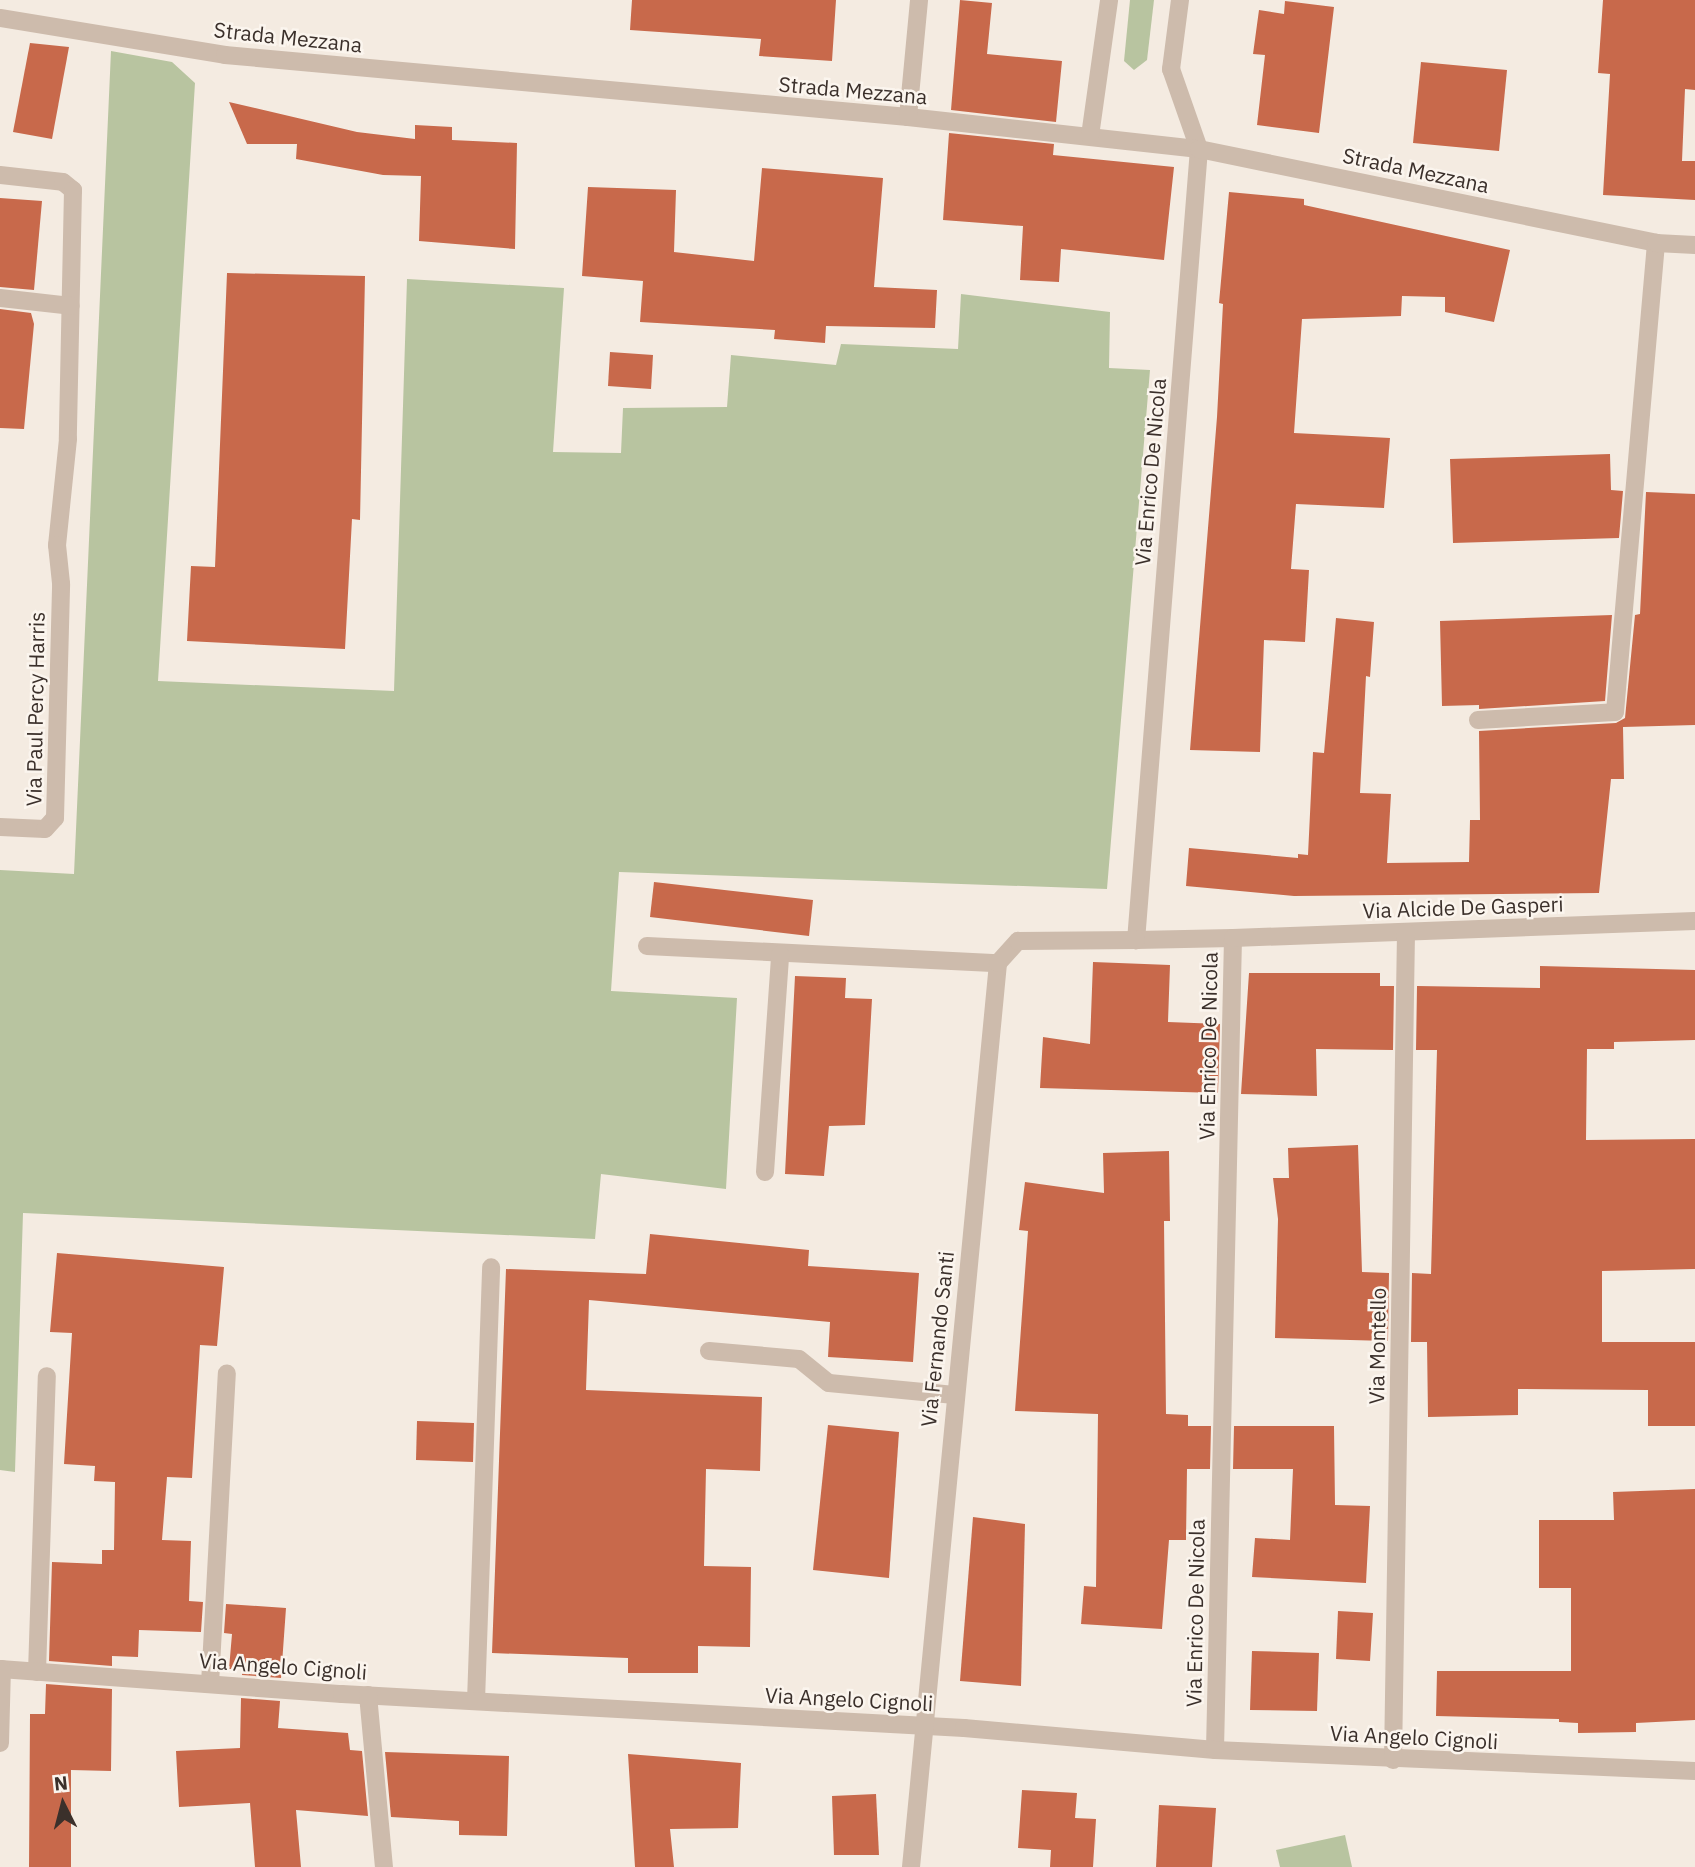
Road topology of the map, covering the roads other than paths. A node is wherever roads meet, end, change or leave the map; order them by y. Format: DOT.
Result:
graph roads {
  1 [pos="919,0"];
  2 [pos="1109,0"];
  3 [pos="1180,0"];
  4 [pos="0,18"];
  5 [pos="908,117"];
  6 [pos="1090,136"];
  7 [pos="1199,149"];
  8 [pos="0,175"];
  9 [pos="1656,243"];
  10 [pos="1695,245"];
  11 [pos="0,298"];
  12 [pos="71,306"];
  13 [pos="1478,720"];
  14 [pos="0,827"];
  15 [pos="1695,921"];
  16 [pos="1406,932"];
  17 [pos="1233,939"];
  18 [pos="1136,940"];
  19 [pos="647,946"];
  20 [pos="780,955"];
  21 [pos="998,963"];
  22 [pos="765,1172"];
  23 [pos="491,1267"];
  24 [pos="709,1351"];
  25 [pos="227,1373"];
  26 [pos="47,1376"];
  27 [pos="954,1395"];
  28 [pos="1,1669"];
  29 [pos="37,1672"];
  30 [pos="210,1684"];
  31 [pos="368,1695"];
  32 [pos="476,1701"];
  33 [pos="925,1726"];
  34 [pos="0,1743"];
  35 [pos="1215,1749"];
  36 [pos="1393,1760"];
  37 [pos="1695,1771"];
  38 [pos="384,1867"];
  39 [pos="911,1867"];
  1 -- 5 [label="street"];
  2 -- 6 [label="street"];
  3 -- 7 [label="street"];
  4 -- 5 [label="street, Strada Mezzana"];
  5 -- 6 [label="street, Strada Mezzana"];
  6 -- 7 [label="street, Strada Mezzana"];
  7 -- 9 [label="street, Strada Mezzana"];
  7 -- 18 [label="street, Via Enrico De Nicola"];
  8 -- 12 [label="street, Via Paul Percy Harris"];
  9 -- 10 [label="street, Strada Mezzana"];
  9 -- 13 [label="street"];
  11 -- 12 [label="street"];
  12 -- 14 [label="street, Via Paul Percy Harris"];
  15 -- 16 [label="street, Via Alcide De Gasperi"];
  16 -- 17 [label="street, Via Alcide De Gasperi"];
  16 -- 36 [label="street, Via Montello"];
  17 -- 18 [label="street, Via Enrico De Nicola"];
  17 -- 35 [label="street, Via Enrico De Nicola"];
  18 -- 21 [label="street"];
  19 -- 20 [label="street"];
  20 -- 21 [label="street"];
  20 -- 22 [label="street"];
  21 -- 27 [label="street, Via Fernando Santi"];
  23 -- 32 [label="street"];
  24 -- 27 [label="street"];
  25 -- 30 [label="street"];
  26 -- 29 [label="street"];
  27 -- 33 [label="street, Via Fernando Santi"];
  28 -- 29 [label="street, Via Angelo Cignoli"];
  28 -- 34 [label="street"];
  29 -- 30 [label="street, Via Angelo Cignoli"];
  30 -- 31 [label="street, Via Angelo Cignoli"];
  31 -- 32 [label="street, Via Angelo Cignoli"];
  31 -- 38 [label="street"];
  32 -- 33 [label="street, Via Angelo Cignoli"];
  33 -- 35 [label="street, Via Angelo Cignoli"];
  33 -- 39 [label="street, Via Fernando Santi"];
  35 -- 36 [label="street, Via Angelo Cignoli"];
  36 -- 37 [label="street, Via Angelo Cignoli"];
}
